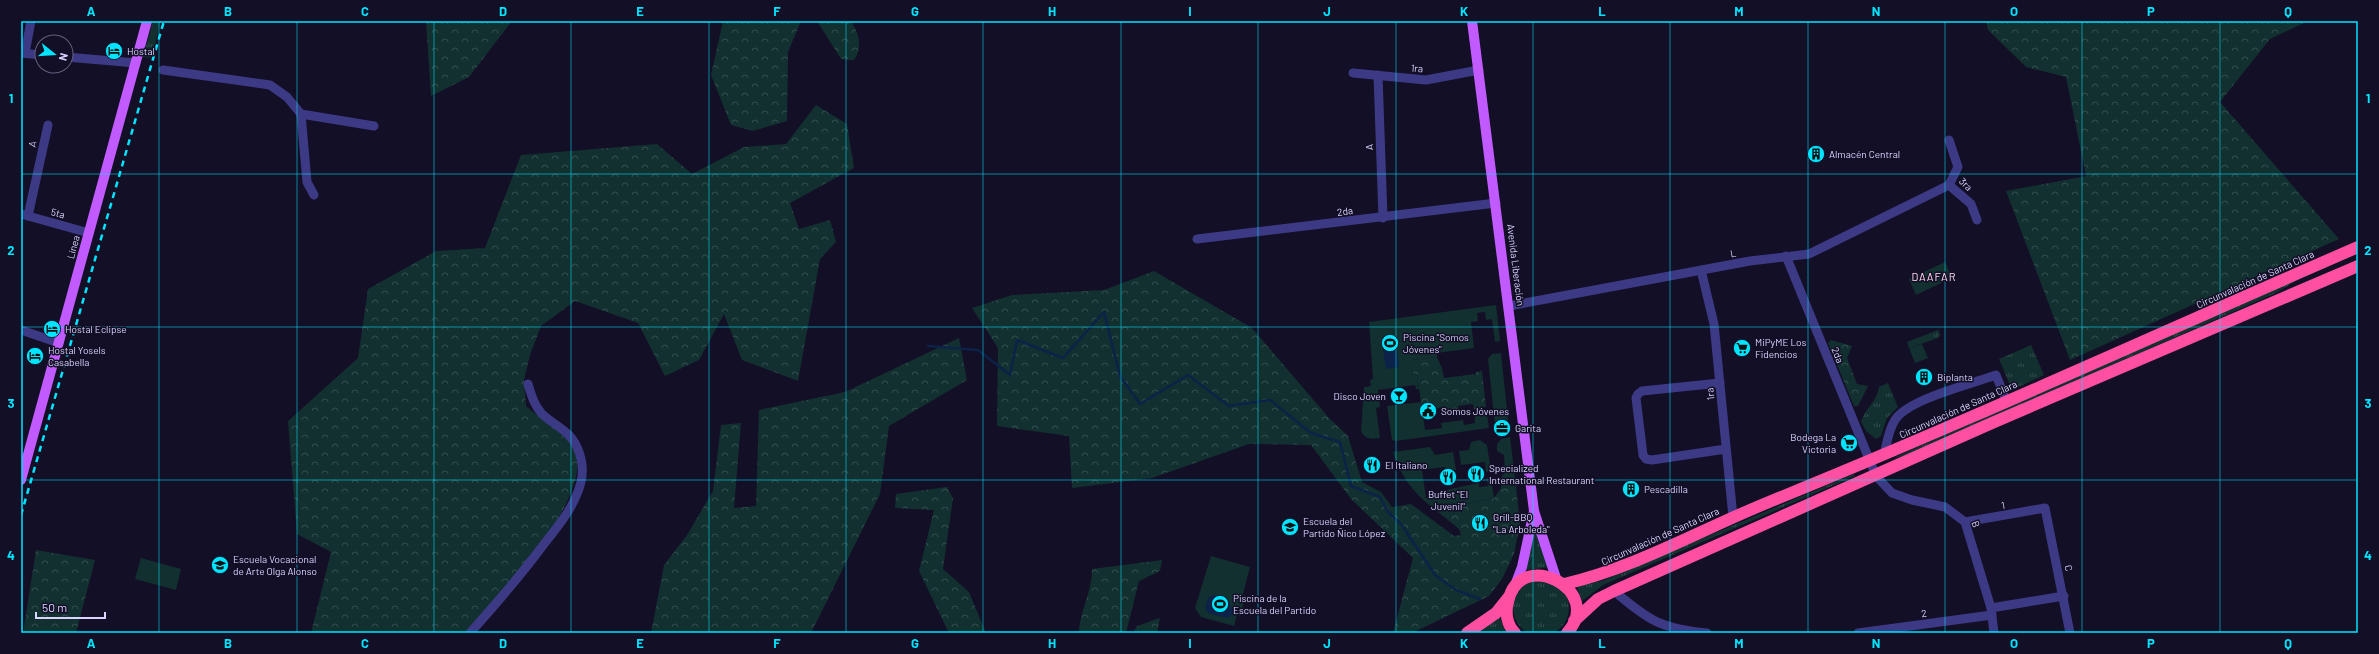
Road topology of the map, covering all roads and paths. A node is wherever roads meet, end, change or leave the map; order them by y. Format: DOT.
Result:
graph roads {
  1 [pos="31,21"];
  2 [pos="147,21"];
  3 [pos="1472,21"];
  4 [pos="23,53"];
  5 [pos="34,54"];
  6 [pos="74,58"];
  7 [pos="136,63"];
  8 [pos="163,70"];
  9 [pos="1479,70"];
  10 [pos="1353,73"];
  11 [pos="1378,76"];
  12 [pos="301,114"];
  13 [pos="48,124"];
  14 [pos="374,126"];
  15 [pos="1949,140"];
  16 [pos="1950,185"];
  17 [pos="314,195"];
  18 [pos="1496,203"];
  19 [pos="25,215"];
  20 [pos="1383,218"];
  21 [pos="1978,220"];
  22 [pos="89,233"];
  23 [pos="1197,239"];
  24 [pos="2358,247"];
  25 [pos="1786,256"];
  26 [pos="2358,266"];
  27 [pos="1701,270"];
  28 [pos="1509,306"];
  29 [pos="21,330"];
  30 [pos="59,343"];
  31 [pos="528,384"];
  32 [pos="1720,384"];
  33 [pos="2006,400"];
  34 [pos="1726,449"];
  35 [pos="1884,455"];
  36 [pos="1870,462"];
  37 [pos="1876,476"];
  38 [pos="21,480"];
  39 [pos="2045,508"];
  40 [pos="1534,512"];
  41 [pos="1733,517"];
  42 [pos="1965,522"];
  43 [pos="1560,581"];
  44 [pos="1614,591"];
  45 [pos="1511,593"];
  46 [pos="2064,596"];
  47 [pos="1991,612"];
  48 [pos="1570,629"];
  49 [pos="470,633"];
  50 [pos="1467,633"];
  51 [pos="1516,633"];
  52 [pos="1707,633"];
  53 [pos="1858,633"];
  54 [pos="1994,633"];
  55 [pos="2070,633"];
  1 -- 4 [label="street"];
  2 -- 7 [label="main road, Línea"];
  3 -- 9 [label="main road, Avenida Liberación"];
  4 -- 5 [label="street"];
  6 -- 7 [label="street"];
  7 -- 22 [label="main road, Línea"];
  8 -- 12 [label="street"];
  9 -- 11 [label="street, 1ra"];
  9 -- 18 [label="main road, Avenida Liberación"];
  10 -- 11 [label="street, 1ra"];
  11 -- 20 [label="street, A"];
  12 -- 14 [label="street"];
  12 -- 17 [label="street"];
  13 -- 19 [label="street, A"];
  15 -- 16 [label="street, 3ra"];
  16 -- 21 [label="street, 3ra"];
  16 -- 25 [label="street, L"];
  18 -- 20 [label="street, 2da"];
  18 -- 28 [label="main road, Avenida Liberación"];
  19 -- 22 [label="street, 5ta"];
  20 -- 23 [label="street, 2da"];
  22 -- 30 [label="main road, Línea"];
  24 -- 33 [label="highway, Circunvalación de Santa Clara"];
  25 -- 27 [label="street, L"];
  25 -- 36 [label="street, 2da"];
  26 -- 37 [label="highway"];
  27 -- 28 [label="street, L"];
  27 -- 32 [label="street, 1ra"];
  28 -- 40 [label="main road, Avenida Liberación"];
  29 -- 30 [label="street"];
  30 -- 38 [label="main road, Línea"];
  31 -- 49 [label="street"];
  32 -- 34 [label="street, 1ra"];
  32 -- 34 [label="street"];
  33 -- 35 [label="highway, Circunvalación de Santa Clara"];
  33 -- 35 [label="street"];
  34 -- 41 [label="street, 1ra"];
  35 -- 36 [label="highway, Circunvalación de Santa Clara"];
  36 -- 37 [label="street, 2da"];
  36 -- 41 [label="highway, Circunvalación de Santa Clara"];
  37 -- 42 [label="street, B"];
  37 -- 44 [label="highway"];
  39 -- 42 [label="street, 1"];
  39 -- 46 [label="street, C"];
  40 -- 43 [label="main road, Avenida Liberación"];
  40 -- 45 [label="main road, Avenida Liberación"];
  41 -- 43 [label="highway, Circunvalación de Santa Clara"];
  42 -- 47 [label="street, B"];
  43 -- 45 [label="highway"];
  43 -- 48 [label="highway"];
  44 -- 48 [label="highway"];
  44 -- 52 [label="street"];
  45 -- 50 [label="highway"];
  45 -- 51 [label="highway"];
  46 -- 47 [label="street, 2"];
  46 -- 55 [label="street, C"];
  47 -- 53 [label="street, 2"];
  47 -- 54 [label="street, B"];
}
